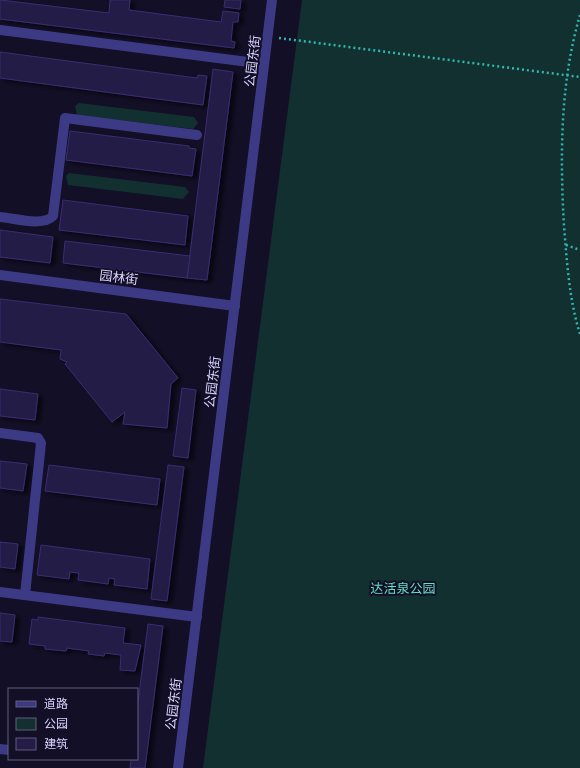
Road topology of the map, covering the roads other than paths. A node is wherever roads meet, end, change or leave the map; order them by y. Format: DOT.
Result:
graph roads {
  1 [pos="272,0"];
  2 [pos="0,30"];
  3 [pos="264,64"];
  4 [pos="197,135"];
  5 [pos="0,216"];
  6 [pos="0,275"];
  7 [pos="235,306"];
  8 [pos="0,433"];
  9 [pos="0,592"];
  10 [pos="25,595"];
  11 [pos="197,617"];
  12 [pos="178,768"];
  1 -- 3 [label="street, 公园东街"];
  2 -- 3 [label="street"];
  3 -- 7 [label="street, 公园东街"];
  4 -- 5 [label="street"];
  6 -- 7 [label="street, 园林街"];
  7 -- 11 [label="street, 公园东街"];
  8 -- 10 [label="street"];
  9 -- 10 [label="street"];
  10 -- 11 [label="street"];
  11 -- 12 [label="street, 公园东街"];
}
